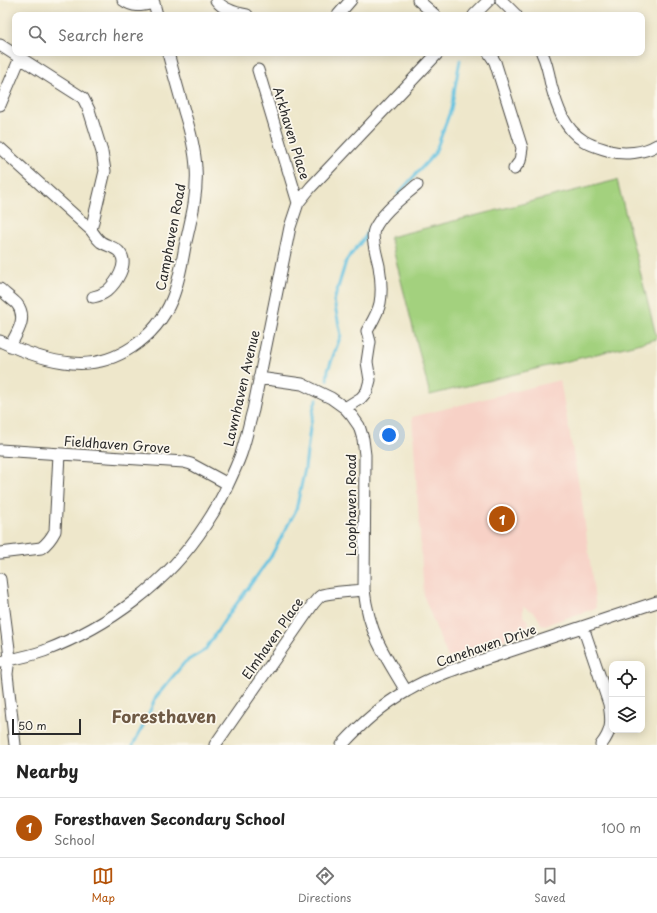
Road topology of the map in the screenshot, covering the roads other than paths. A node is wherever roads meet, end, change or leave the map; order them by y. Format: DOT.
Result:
graph roads {
  1 [pos="123,0"];
  2 [pos="216,0"];
  3 [pos="351,0"];
  4 [pos="418,0"];
  5 [pos="489,0"];
  6 [pos="501,0"];
  7 [pos="153,1"];
  8 [pos="156,12"];
  9 [pos="232,12"];
  10 [pos="341,12"];
  11 [pos="432,12"];
  12 [pos="477,12"];
  13 [pos="513,12"];
  14 [pos="0,45"];
  15 [pos="12,53"];
  16 [pos="17,56"];
  17 [pos="169,56"];
  18 [pos="435,56"];
  19 [pos="491,56"];
  20 [pos="544,56"];
  21 [pos="20,58"];
  22 [pos="258,70"];
  23 [pos="0,105"];
  24 [pos="657,145"];
  25 [pos="0,148"];
  26 [pos="514,169"];
  27 [pos="417,185"];
  28 [pos="298,203"];
  29 [pos="91,230"];
  30 [pos="0,289"];
  31 [pos="93,297"];
  32 [pos="5,343"];
  33 [pos="259,378"];
  34 [pos="345,408"];
  35 [pos="0,450"];
  36 [pos="60,454"];
  37 [pos="228,484"];
  38 [pos="0,553"];
  39 [pos="0,579"];
  40 [pos="364,590"];
  41 [pos="657,602"];
  42 [pos="583,627"];
  43 [pos="5,661"];
  44 [pos="406,691"];
  45 [pos="16,745"];
  46 [pos="214,745"];
  47 [pos="342,745"];
  48 [pos="601,745"];
  1 -- 7 [label="street"];
  2 -- 9 [label="street"];
  3 -- 10 [label="street"];
  4 -- 11 [label="street"];
  5 -- 12 [label="street"];
  6 -- 13 [label="street"];
  7 -- 8 [label="street"];
  14 -- 15 [label="street"];
  16 -- 21 [label="street"];
  17 -- 32 [label="street, Camphaven Road"];
  18 -- 28 [label="street, Lawnhaven Avenue"];
  19 -- 26 [label="street"];
  20 -- 24 [label="street"];
  21 -- 23 [label="street"];
  21 -- 29 [label="street"];
  22 -- 28 [label="street, Arkhaven Place"];
  25 -- 29 [label="street"];
  27 -- 34 [label="street"];
  28 -- 33 [label="street, Lawnhaven Avenue"];
  29 -- 31 [label="street"];
  30 -- 32 [label="street"];
  33 -- 34 [label="street, Loophaven Road"];
  33 -- 37 [label="street, Lawnhaven Avenue"];
  34 -- 40 [label="street, Loophaven Road"];
  35 -- 36 [label="street, Fieldhaven Grove"];
  36 -- 37 [label="street, Fieldhaven Grove"];
  36 -- 38 [label="street"];
  37 -- 43 [label="street, Lawnhaven Avenue"];
  39 -- 43 [label="street"];
  40 -- 44 [label="street, Loophaven Road"];
  40 -- 46 [label="street, Elmhaven Place"];
  41 -- 42 [label="street, Canehaven Drive"];
  42 -- 44 [label="street, Canehaven Drive"];
  42 -- 48 [label="street"];
  43 -- 45 [label="street"];
  44 -- 47 [label="street, Canehaven Drive"];
}
